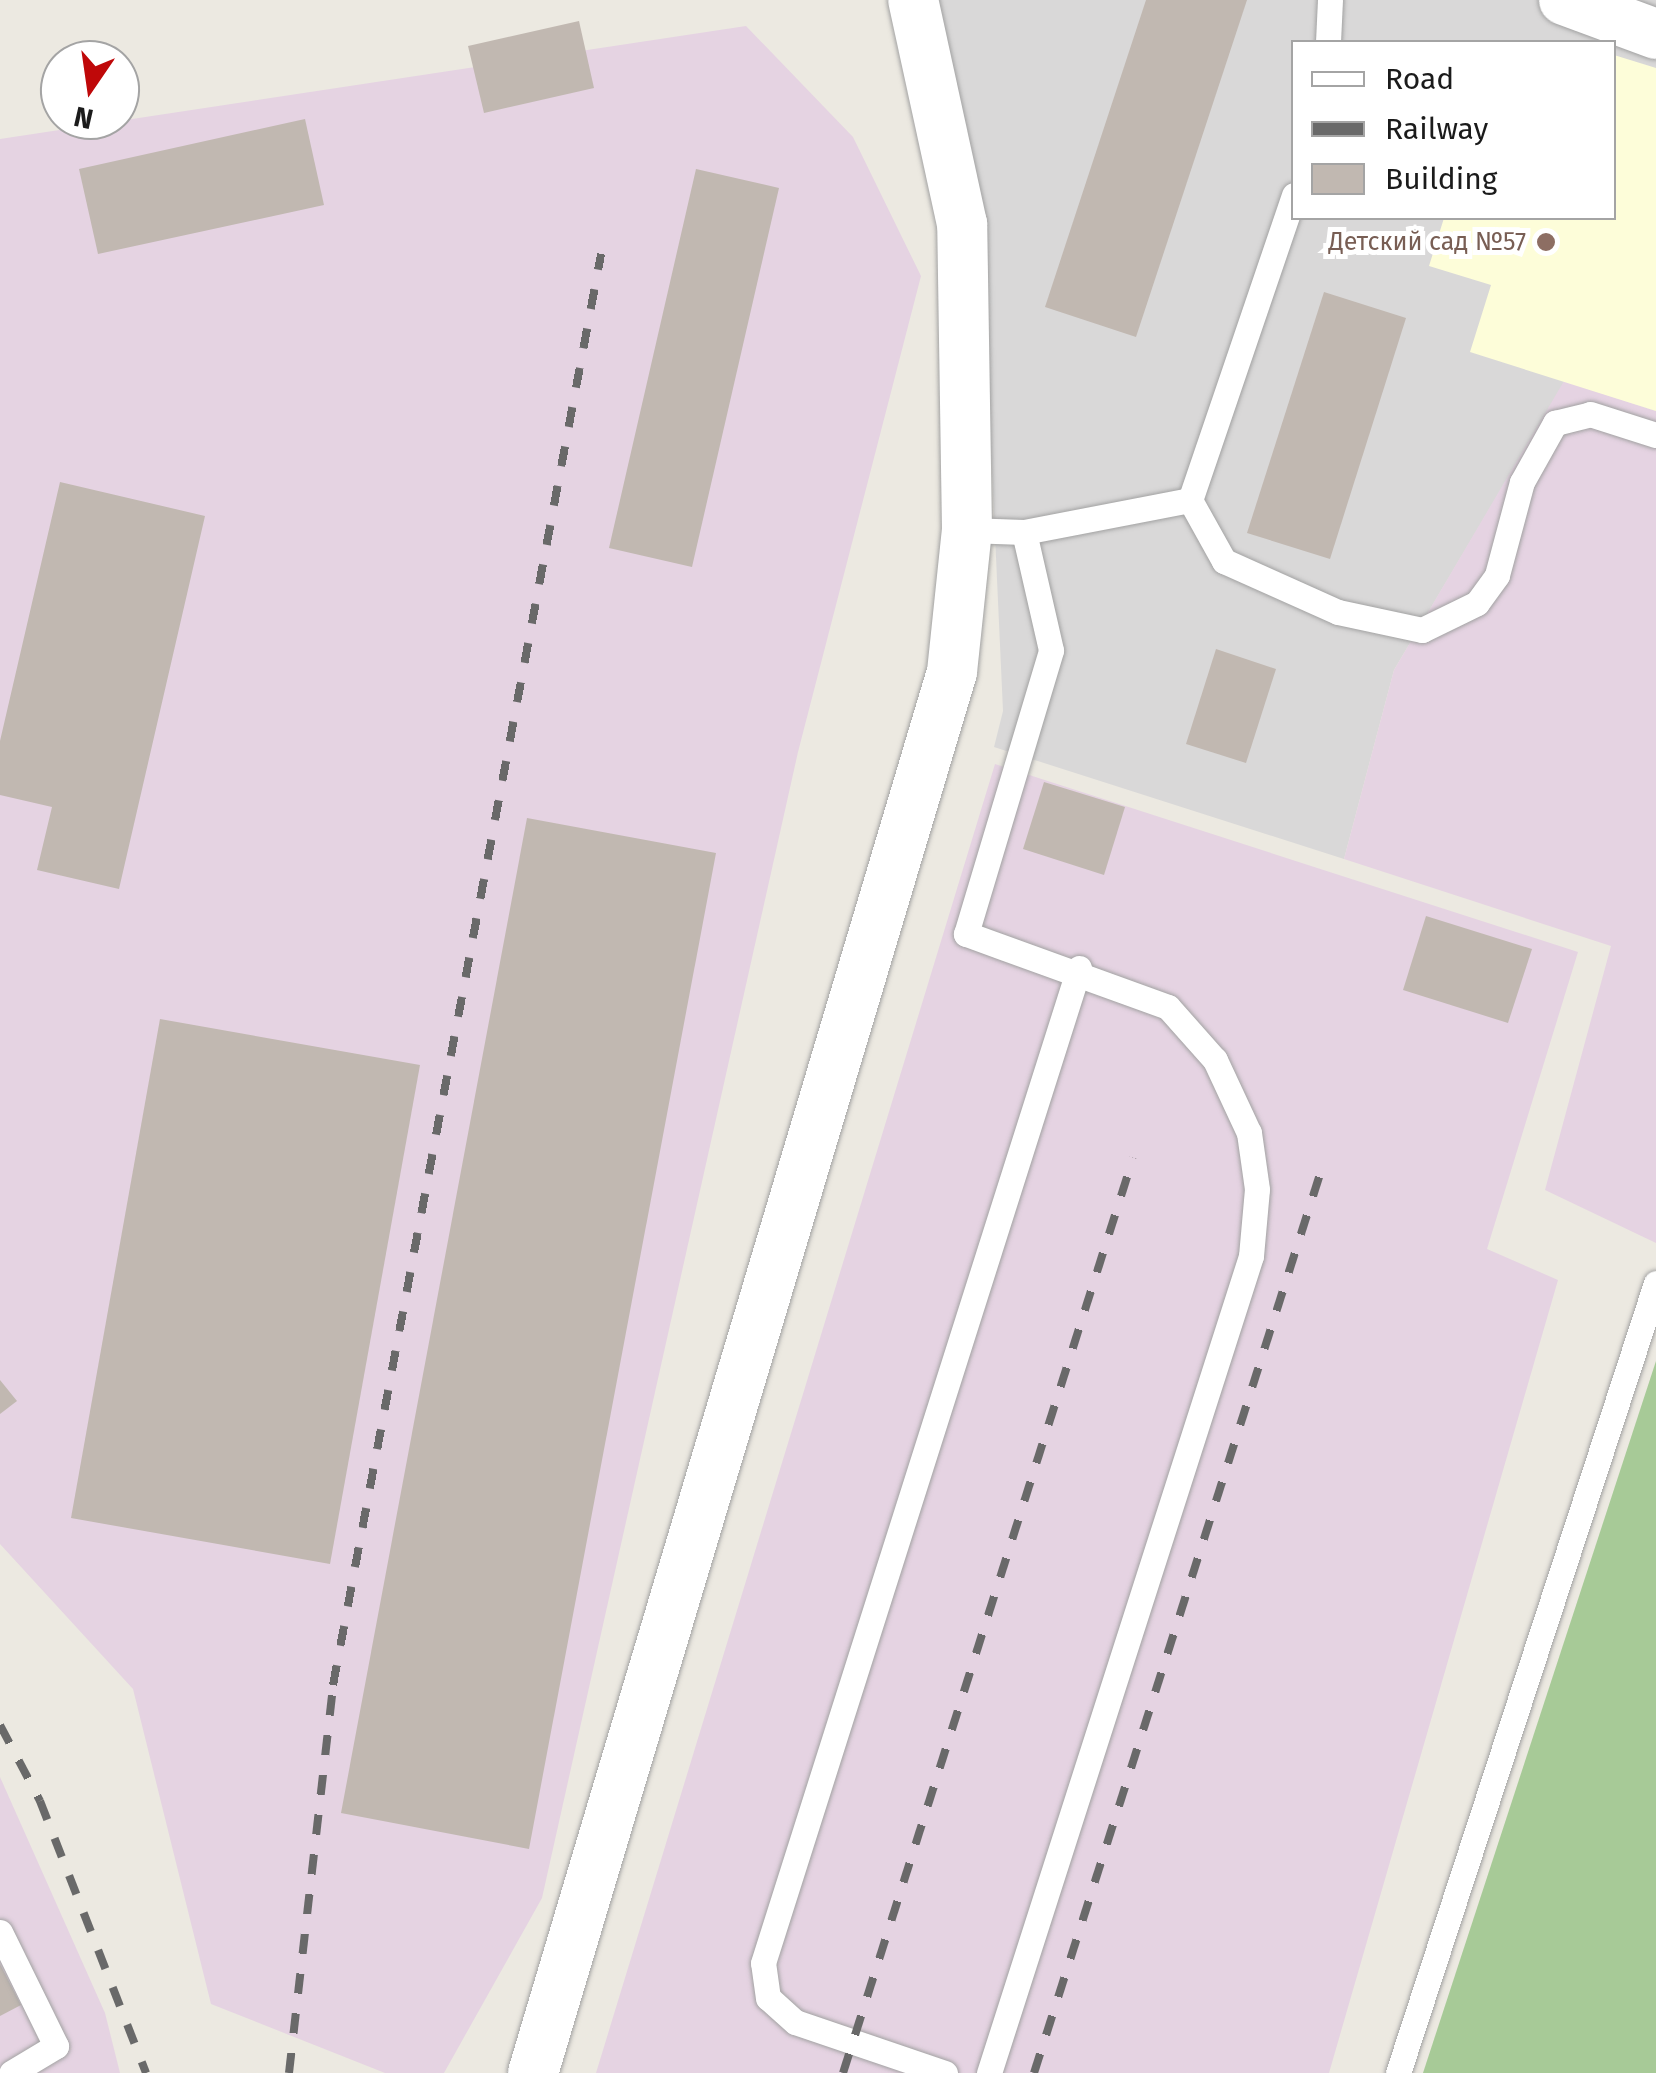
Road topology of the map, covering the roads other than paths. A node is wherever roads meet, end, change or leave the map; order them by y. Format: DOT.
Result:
graph roads {
  1 [pos="913,0"];
  2 [pos="1330,0"];
  3 [pos="1564,0"];
  4 [pos="1656,34"];
  5 [pos="1328,40"];
  6 [pos="1291,204"];
  7 [pos="1656,435"];
  8 [pos="1190,500"];
  9 [pos="967,530"];
  10 [pos="1024,532"];
  11 [pos="1079,968"];
  12 [pos="1656,1283"];
  13 [pos="0,1932"];
  14 [pos="12,2073"];
  15 [pos="533,2073"];
  16 [pos="945,2073"];
  17 [pos="990,2073"];
  18 [pos="1398,2073"];
  1 -- 9 [label="street"];
  2 -- 5 [label="lane"];
  3 -- 4 [label="street"];
  6 -- 8 [label="lane"];
  7 -- 8 [label="lane"];
  8 -- 10 [label="lane"];
  9 -- 10 [label="lane"];
  9 -- 15 [label="street"];
  10 -- 11 [label="lane"];
  11 -- 16 [label="lane"];
  11 -- 17 [label="lane"];
  12 -- 18 [label="lane"];
  13 -- 14 [label="lane"];
}
